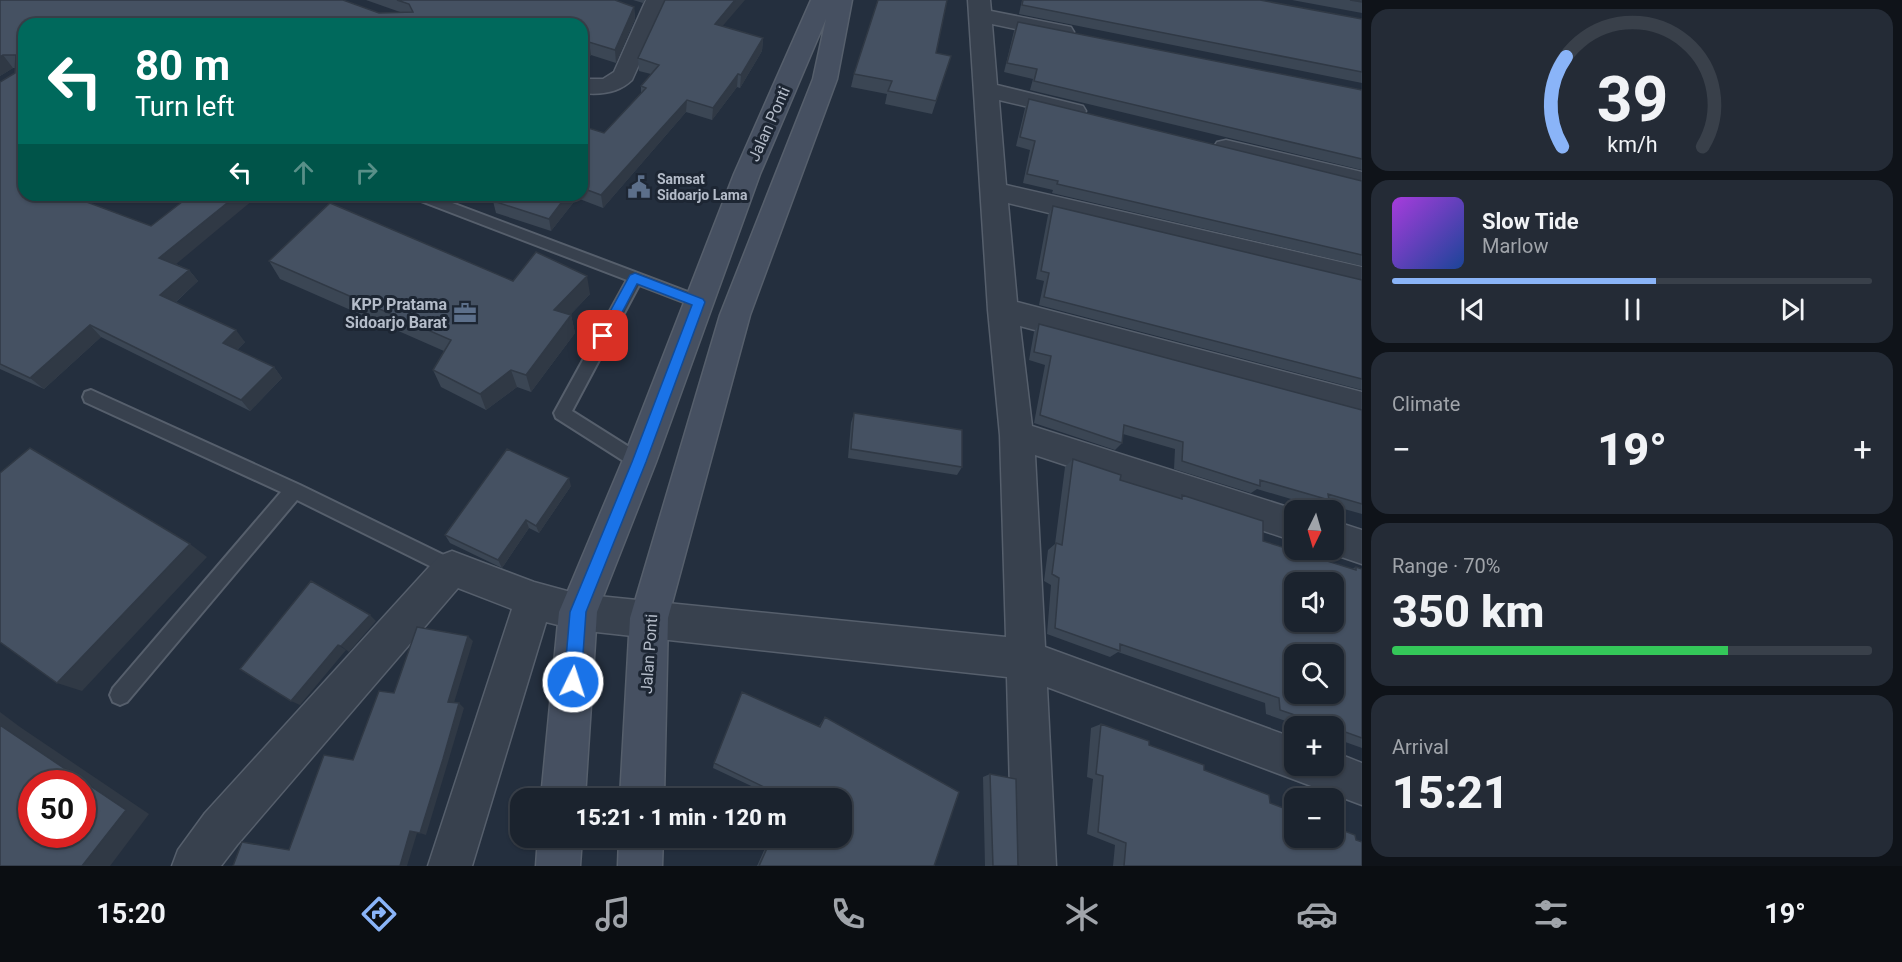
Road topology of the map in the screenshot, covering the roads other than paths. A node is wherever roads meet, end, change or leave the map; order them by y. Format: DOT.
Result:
graph roads {
  1 [pos="822,0"];
  2 [pos="842,0"];
  3 [pos="647,8"];
  4 [pos="979,8"];
  5 [pos="1084,36"];
  6 [pos="588,86"];
  7 [pos="985,89"];
  8 [pos="1099,117"];
  9 [pos="1202,142"];
  10 [pos="1362,180"];
  11 [pos="994,191"];
  12 [pos="434,201"];
  13 [pos="635,278"];
  14 [pos="1362,278"];
  15 [pos="699,302"];
  16 [pos="1003,310"];
  17 [pos="91,397"];
  18 [pos="1362,405"];
  19 [pos="1017,435"];
  20 [pos="639,462"];
  21 [pos="294,490"];
  22 [pos="1284,522"];
  23 [pos="1344,541"];
  24 [pos="1362,547"];
  25 [pos="452,568"];
  26 [pos="534,600"];
  27 [pos="578,612"];
  28 [pos="649,618"];
  29 [pos="1025,659"];
  30 [pos="120,695"];
  31 [pos="1284,755"];
  32 [pos="1340,776"];
  33 [pos="1362,784"];
  34 [pos="564,788"];
  35 [pos="642,788"];
  36 [pos="559,848"];
  37 [pos="641,848"];
  38 [pos="194,866"];
  39 [pos="450,866"];
  40 [pos="558,866"];
  41 [pos="640,866"];
  42 [pos="1034,866"];
  1 -- 15 [label="main road, Jalan Ponti"];
  2 -- 28 [label="main road, Jalan Ponti"];
  3 -- 6 [label="street"];
  4 -- 5 [label="street"];
  4 -- 7 [label="street"];
  7 -- 8 [label="street"];
  7 -- 11 [label="street"];
  9 -- 10 [label="street"];
  11 -- 14 [label="street"];
  11 -- 16 [label="street"];
  12 -- 13 [label="lane"];
  13 -- 15 [label="lane"];
  13 -- 20 [label="lane"];
  15 -- 20 [label="main road, Jalan Ponti"];
  16 -- 18 [label="street"];
  16 -- 19 [label="street"];
  17 -- 21 [label="lane"];
  19 -- 22 [label="street"];
  19 -- 29 [label="street"];
  20 -- 27 [label="main road, Jalan Ponti"];
  21 -- 25 [label="lane"];
  21 -- 30 [label="lane"];
  23 -- 24 [label="street"];
  25 -- 26 [label="street"];
  25 -- 38 [label="street"];
  26 -- 27 [label="street"];
  26 -- 39 [label="street"];
  27 -- 28 [label="street"];
  27 -- 34 [label="main road, Jalan Ponti"];
  28 -- 29 [label="street"];
  28 -- 35 [label="main road, Jalan Ponti"];
  29 -- 31 [label="street"];
  29 -- 42 [label="street"];
  32 -- 33 [label="street"];
  36 -- 40 [label="main road"];
  37 -- 41 [label="main road"];
}
